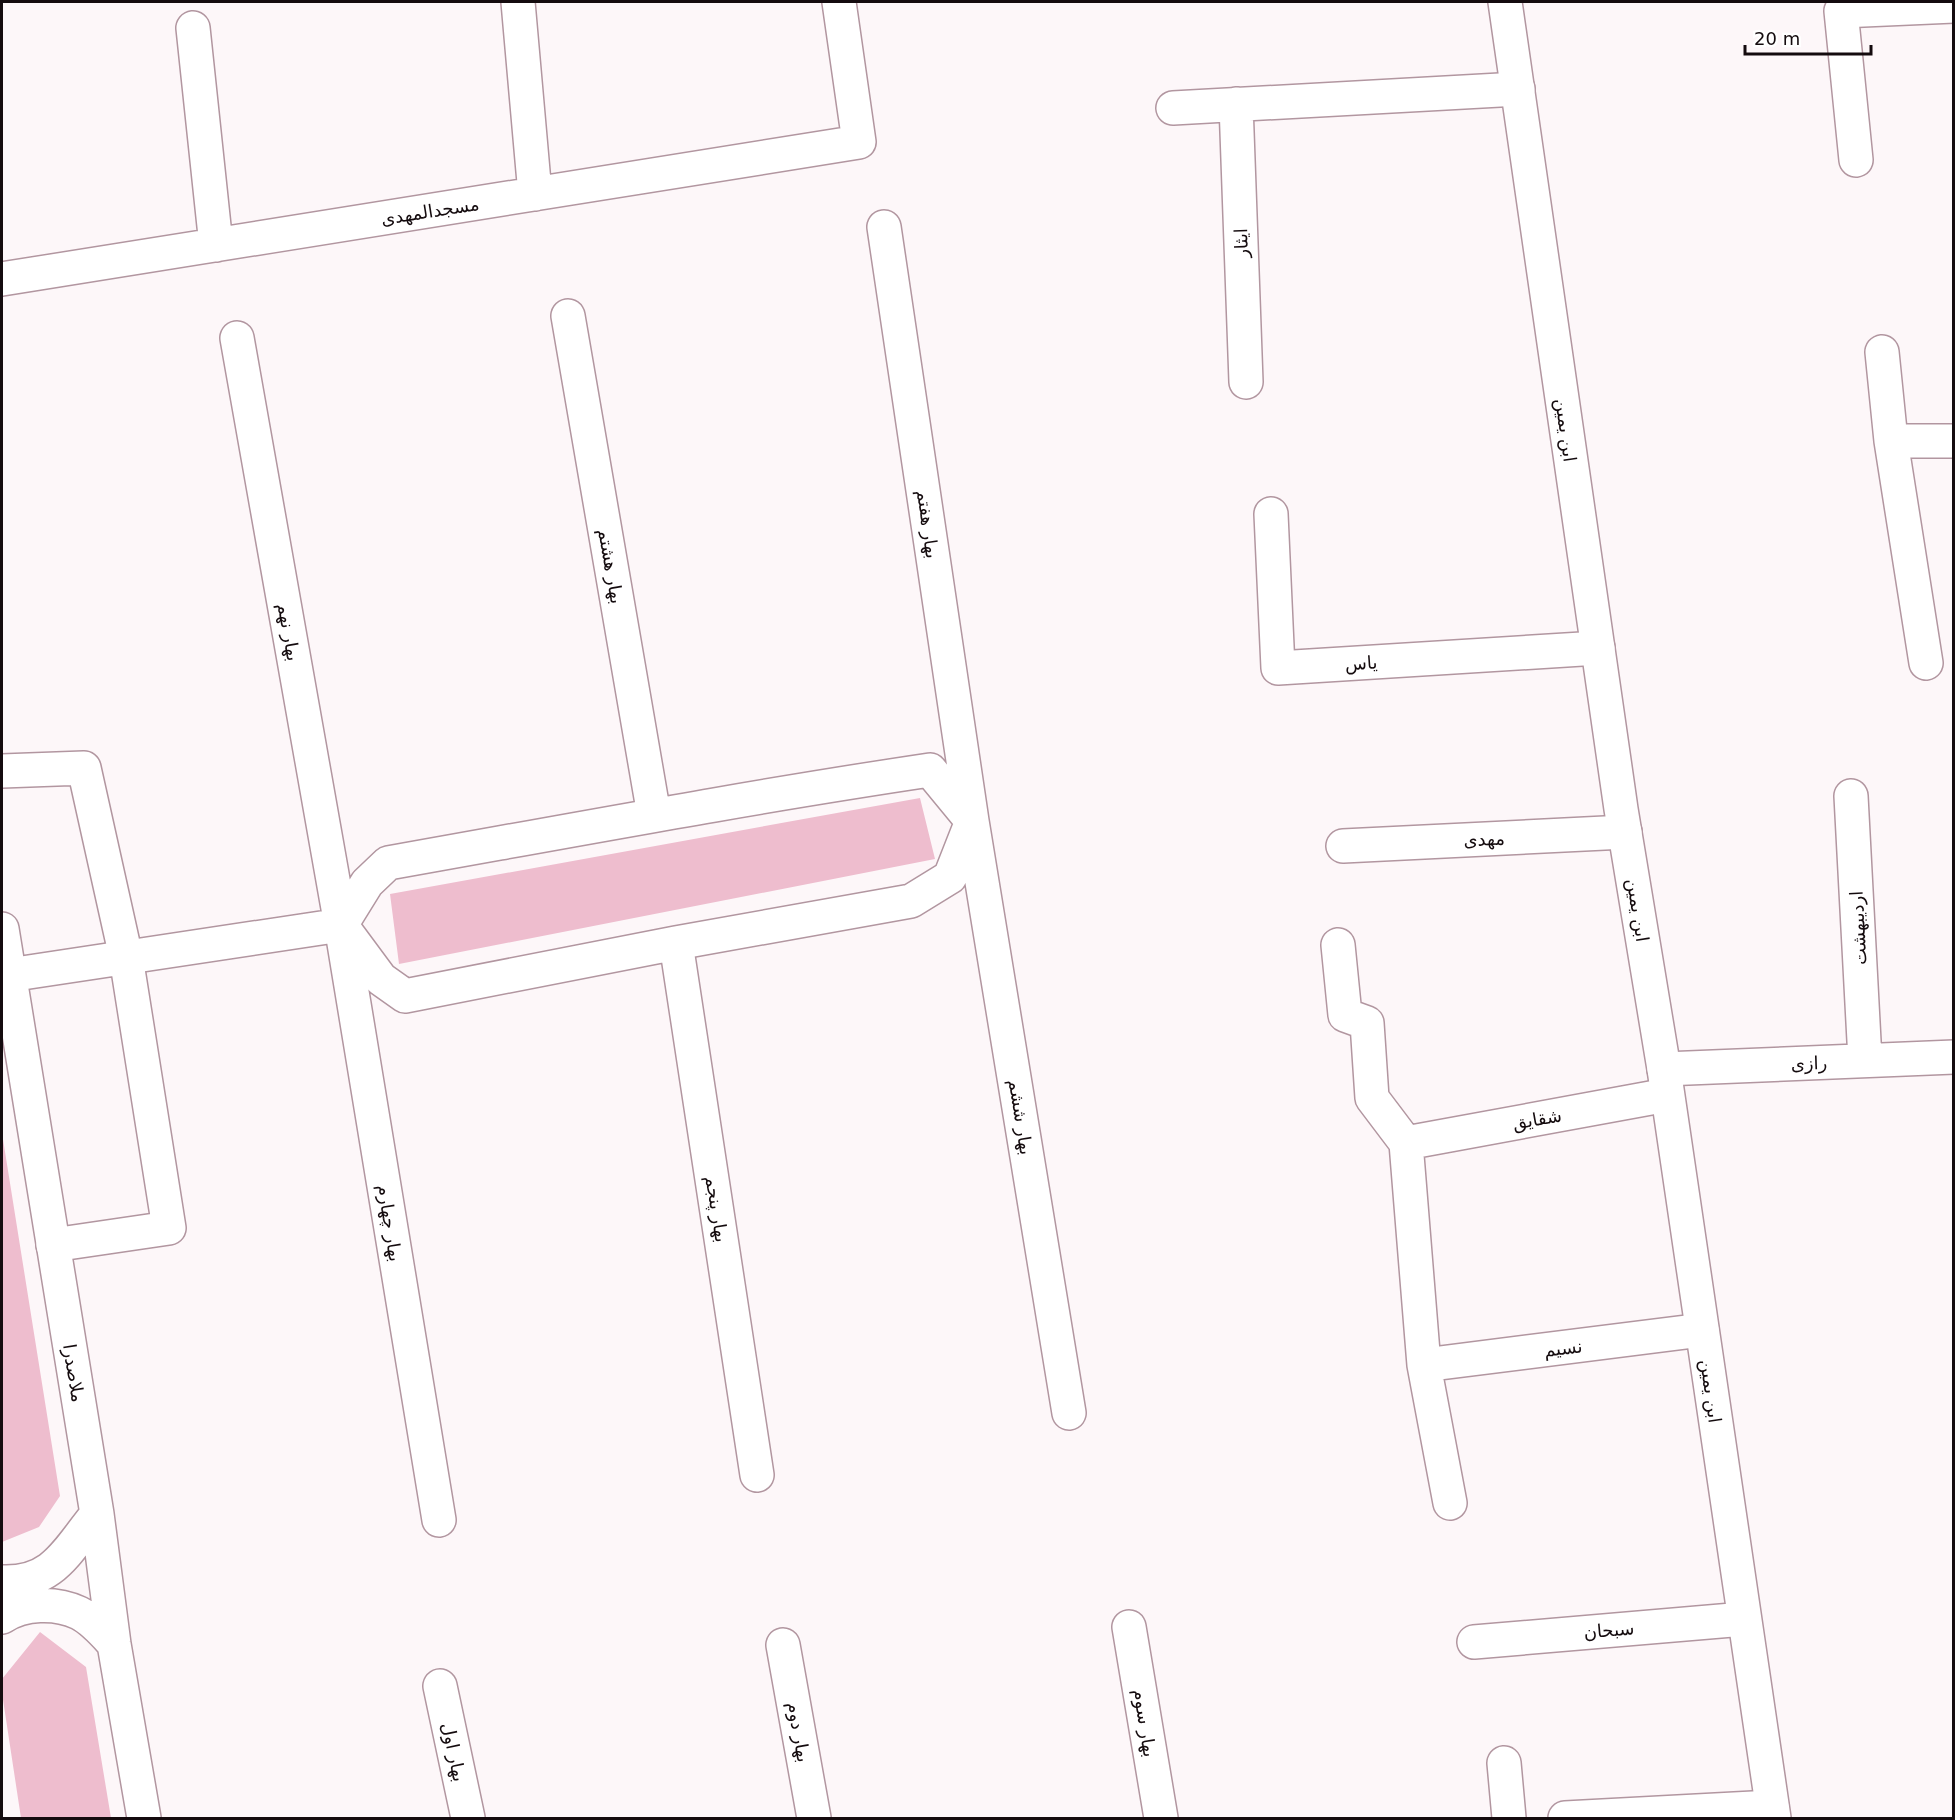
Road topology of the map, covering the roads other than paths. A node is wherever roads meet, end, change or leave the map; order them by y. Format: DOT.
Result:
graph roads {
  1 [pos="518,2"];
  2 [pos="839,2"];
  3 [pos="1505,2"];
  4 [pos="1953,6"];
  5 [pos="192,28"];
  6 [pos="1518,89"];
  7 [pos="1236,104"];
  8 [pos="1173,108"];
  9 [pos="1856,160"];
  10 [pos="535,194"];
  11 [pos="884,227"];
  12 [pos="216,246"];
  13 [pos="2,279"];
  14 [pos="568,316"];
  15 [pos="237,338"];
  16 [pos="1881,352"];
  17 [pos="1246,382"];
  18 [pos="1891,441"];
  19 [pos="1953,441"];
  20 [pos="1271,514"];
  21 [pos="1598,648"];
  22 [pos="1926,663"];
  23 [pos="2,771"];
  24 [pos="1851,796"];
  25 [pos="654,815"];
  26 [pos="972,821"];
  27 [pos="1625,832"];
  28 [pos="1343,846"];
  29 [pos="341,925"];
  30 [pos="2,928"];
  31 [pos="676,943"];
  32 [pos="1338,945"];
  33 [pos="126,957"];
  34 [pos="9,975"];
  35 [pos="1953,1057"];
  36 [pos="1865,1060"];
  37 [pos="1666,1082"];
  38 [pos="1406,1143"];
  39 [pos="53,1245"];
  40 [pos="1702,1330"];
  41 [pos="1424,1365"];
  42 [pos="1069,1413"];
  43 [pos="757,1475"];
  44 [pos="1450,1503"];
  45 [pos="96,1514"];
  46 [pos="439,1520"];
  47 [pos="2,1582"];
  48 [pos="2,1617"];
  49 [pos="1744,1619"];
  50 [pos="1129,1627"];
  51 [pos="1474,1642"];
  52 [pos="114,1644"];
  53 [pos="783,1645"];
  54 [pos="440,1686"];
  55 [pos="1504,1763"];
  56 [pos="1773,1813"];
  57 [pos="144,1818"];
  58 [pos="468,1818"];
  59 [pos="814,1818"];
  60 [pos="1161,1818"];
  61 [pos="1509,1818"];
  62 [pos="1565,1818"];
  1 -- 10 [label="street"];
  2 -- 10 [label="street, مسجدالمهدی"];
  3 -- 6 [label="street, ابن یمین"];
  4 -- 9 [label="street"];
  5 -- 12 [label="street"];
  6 -- 7 [label="street"];
  6 -- 21 [label="street, ابن یمین"];
  7 -- 8 [label="street"];
  7 -- 17 [label="street, ایثار"];
  10 -- 12 [label="street, مسجدالمهدی"];
  11 -- 26 [label="street, بهار هفتم"];
  12 -- 13 [label="street, مسجدالمهدی"];
  14 -- 25 [label="street, بهار هشتم"];
  15 -- 29 [label="street, بهار نهم"];
  16 -- 18 [label="street"];
  18 -- 19 [label="street"];
  18 -- 22 [label="street"];
  20 -- 21 [label="street, یاس"];
  21 -- 27 [label="street, ابن یمین"];
  23 -- 33 [label="street"];
  24 -- 36 [label="street, اردیبهشت"];
  25 -- 26 [label="street"];
  25 -- 29 [label="street"];
  26 -- 31 [label="street"];
  26 -- 42 [label="street, بهار ششم"];
  27 -- 28 [label="street, مهدی"];
  27 -- 37 [label="street, ابن یمین"];
  29 -- 31 [label="street"];
  29 -- 33 [label="street"];
  29 -- 46 [label="street, بهار چهارم"];
  30 -- 34 [label="street, ملاصدرا"];
  31 -- 43 [label="street, بهار پنجم"];
  32 -- 38 [label="street"];
  33 -- 34 [label="street"];
  33 -- 39 [label="street"];
  34 -- 39 [label="street, ملاصدرا"];
  35 -- 36 [label="street, رازی"];
  36 -- 37 [label="street, رازی"];
  37 -- 38 [label="street, شقایق"];
  37 -- 40 [label="street, ابن یمین"];
  38 -- 41 [label="street"];
  39 -- 45 [label="street, ملاصدرا"];
  40 -- 41 [label="street, نسیم"];
  40 -- 49 [label="street, ابن یمین"];
  41 -- 44 [label="street"];
  45 -- 47 [label="street"];
  45 -- 52 [label="street, ملاصدرا"];
  48 -- 52 [label="street"];
  49 -- 51 [label="street, سبحان"];
  49 -- 56 [label="street, ابن یمین"];
  50 -- 60 [label="street, بهار سوم"];
  52 -- 57 [label="street, ملاصدرا"];
  53 -- 59 [label="street, بهار دوم"];
  54 -- 58 [label="street, بهار اول"];
  55 -- 61 [label="street"];
  56 -- 62 [label="street"];
}
